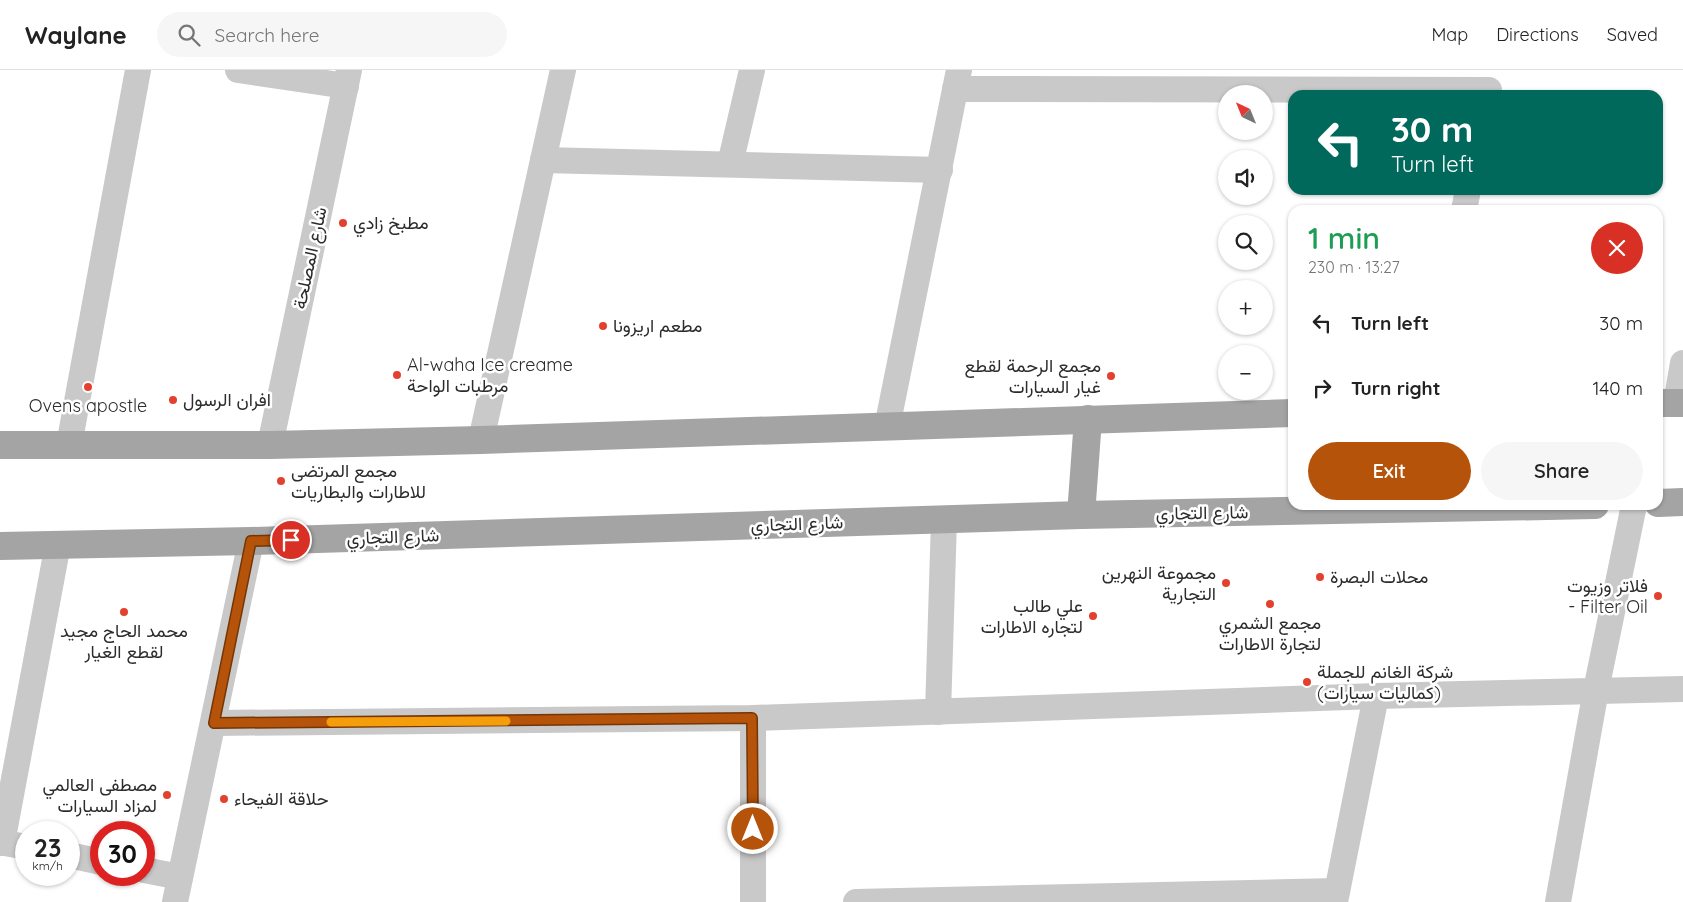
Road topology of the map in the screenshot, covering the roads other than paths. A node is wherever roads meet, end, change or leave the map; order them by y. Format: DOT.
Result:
graph roads {
  1 [pos="138,70"];
  2 [pos="238,70"];
  3 [pos="563,70"];
  4 [pos="752,70"];
  5 [pos="348,78"];
  6 [pos="957,80"];
  7 [pos="1490,85"];
  8 [pos="543,160"];
  9 [pos="730,164"];
  10 [pos="940,170"];
  11 [pos="1683,363"];
  12 [pos="1672,403"];
  13 [pos="1288,413"];
  14 [pos="1088,419"];
  15 [pos="887,427"];
  16 [pos="481,440"];
  17 [pos="0,445"];
  18 [pos="69,445"];
  19 [pos="270,445"];
  20 [pos="1683,502"];
  21 [pos="1663,503"];
  22 [pos="1361,510"];
  23 [pos="1633,510"];
  24 [pos="1081,516"];
  25 [pos="944,520"];
  26 [pos="251,541"];
  27 [pos="58,544"];
  28 [pos="0,546"];
  29 [pos="1683,689"];
  30 [pos="1596,690"];
  31 [pos="1376,696"];
  32 [pos="938,712"];
  33 [pos="752,718"];
  34 [pos="214,723"];
  35 [pos="10,844"];
  36 [pos="155,872"];
  37 [pos="180,877"];
  38 [pos="1336,896"];
  39 [pos="175,902"];
  40 [pos="753,902"];
  41 [pos="856,902"];
  42 [pos="1558,902"];
  1 -- 18 [label="street"];
  2 -- 5 [label="street"];
  3 -- 8 [label="street"];
  4 -- 9 [label="street"];
  5 -- 19 [label="street, شارع المصلحة"];
  6 -- 7 [label="street"];
  6 -- 10 [label="street"];
  8 -- 9 [label="street"];
  8 -- 16 [label="street"];
  9 -- 10 [label="street"];
  10 -- 15 [label="street"];
  11 -- 12 [label="street"];
  13 -- 14 [label="main road"];
  14 -- 15 [label="main road"];
  14 -- 24 [label="main road"];
  15 -- 16 [label="main road"];
  16 -- 19 [label="main road"];
  17 -- 18 [label="main road"];
  18 -- 19 [label="main road"];
  20 -- 21 [label="main road"];
  22 -- 24 [label="main road, شارع التجاري"];
  23 -- 30 [label="street"];
  24 -- 25 [label="main road, شارع التجاري"];
  25 -- 26 [label="main road, شارع التجاري"];
  25 -- 32 [label="street"];
  26 -- 27 [label="main road, شارع التجاري"];
  26 -- 34 [label="street"];
  27 -- 28 [label="main road, شارع التجاري"];
  27 -- 35 [label="street"];
  29 -- 30 [label="street"];
  30 -- 31 [label="street"];
  30 -- 42 [label="street"];
  31 -- 32 [label="street"];
  31 -- 38 [label="street"];
  32 -- 33 [label="street"];
  33 -- 34 [label="street"];
  33 -- 40 [label="street"];
  34 -- 37 [label="street"];
  36 -- 37 [label="street"];
  37 -- 39 [label="street"];
  38 -- 41 [label="street"];
}
